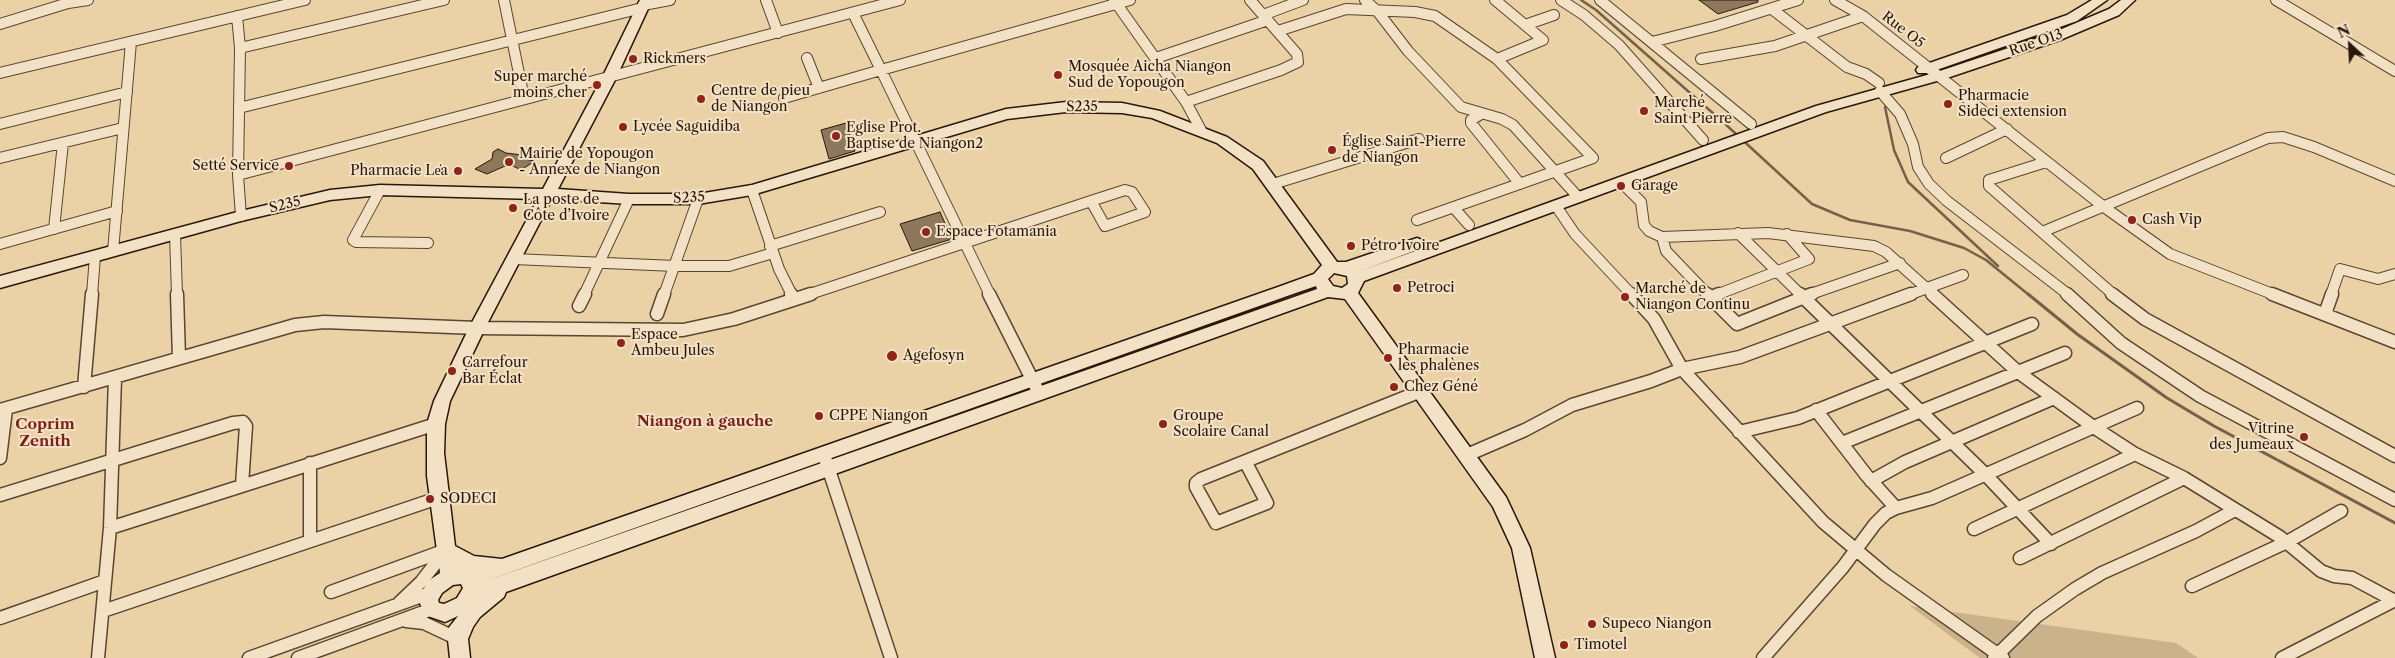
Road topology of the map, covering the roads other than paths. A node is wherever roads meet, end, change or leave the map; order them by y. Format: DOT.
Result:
graph roads {
  1 [pos="88,0"];
  2 [pos="305,0"];
  3 [pos="444,0"];
  4 [pos="504,0"];
  5 [pos="670,0"];
  6 [pos="766,0"];
  7 [pos="900,0"];
  8 [pos="1130,0"];
  9 [pos="1250,0"];
  10 [pos="1303,0"];
  11 [pos="1365,0"];
  12 [pos="1495,0"];
  13 [pos="1561,0"];
  14 [pos="1600,0"];
  15 [pos="1798,0"];
  16 [pos="1835,0"];
  17 [pos="2101,0"];
  18 [pos="2129,0"];
  19 [pos="2276,0"];
  20 [pos="1116,2"];
  21 [pos="644,4"];
  22 [pos="1772,8"];
  23 [pos="1378,12"];
  24 [pos="853,13"];
  25 [pos="1554,14"];
  26 [pos="237,16"];
  27 [pos="1863,16"];
  28 [pos="1266,17"];
  29 [pos="0,24"];
  30 [pos="1525,25"];
  31 [pos="1278,31"];
  32 [pos="778,33"];
  33 [pos="1806,35"];
  34 [pos="512,40"];
  35 [pos="131,42"];
  36 [pos="1652,42"];
  37 [pos="240,48"];
  38 [pos="807,58"];
  39 [pos="1156,58"];
  40 [pos="1497,59"];
  41 [pos="1701,59"];
  42 [pos="881,70"];
  43 [pos="2395,71"];
  44 [pos="1934,72"];
  45 [pos="0,73"];
  46 [pos="609,78"];
  47 [pos="1879,87"];
  48 [pos="819,88"];
  49 [pos="127,92"];
  50 [pos="524,98"];
  51 [pos="784,98"];
  52 [pos="1186,102"];
  53 [pos="239,108"];
  54 [pos="1481,114"];
  55 [pos="0,124"];
  56 [pos="124,128"];
  57 [pos="1746,128"];
  58 [pos="2007,129"];
  59 [pos="1201,130"];
  60 [pos="1726,137"];
  61 [pos="1419,139"];
  62 [pos="1703,140"];
  63 [pos="915,142"];
  64 [pos="63,143"];
  65 [pos="0,158"];
  66 [pos="1946,158"];
  67 [pos="2046,162"];
  68 [pos="1554,172"];
  69 [pos="238,175"];
  70 [pos="2395,181"];
  71 [pos="1621,182"];
  72 [pos="1273,184"];
  73 [pos="1520,184"];
  74 [pos="380,190"];
  75 [pos="752,190"];
  76 [pos="1574,193"];
  77 [pos="550,194"];
  78 [pos="629,199"];
  79 [pos="698,199"];
  80 [pos="1091,201"];
  81 [pos="1556,206"];
  82 [pos="2104,207"];
  83 [pos="1454,208"];
  84 [pos="117,211"];
  85 [pos="880,212"];
  86 [pos="241,216"];
  87 [pos="1417,220"];
  88 [pos="1469,225"];
  89 [pos="54,229"];
  90 [pos="2042,232"];
  91 [pos="1738,233"];
  92 [pos="175,234"];
  93 [pos="1787,234"];
  94 [pos="1662,237"];
  95 [pos="428,243"];
  96 [pos="0,244"];
  97 [pos="964,244"];
  98 [pos="772,249"];
  99 [pos="113,251"];
  100 [pos="1319,251"];
  101 [pos="95,256"];
  102 [pos="514,258"];
  103 [pos="600,261"];
  104 [pos="1900,263"];
  105 [pos="675,266"];
  106 [pos="1778,272"];
  107 [pos="2395,274"];
  108 [pos="1963,275"];
  109 [pos="1339,279"];
  110 [pos="0,282"];
  111 [pos="1291,288"];
  112 [pos="1928,289"];
  113 [pos="1310,297"];
  114 [pos="1803,297"];
  115 [pos="1709,298"];
  116 [pos="794,299"];
  117 [pos="579,306"];
  118 [pos="1360,309"];
  119 [pos="657,314"];
  120 [pos="2325,314"];
  121 [pos="1830,324"];
  122 [pos="2032,324"];
  123 [pos="476,328"];
  124 [pos="2395,342"];
  125 [pos="1985,344"];
  126 [pos="2065,353"];
  127 [pos="179,358"];
  128 [pos="1682,369"];
  129 [pos="2018,372"];
  130 [pos="115,378"];
  131 [pos="1888,380"];
  132 [pos="1036,386"];
  133 [pos="84,387"];
  134 [pos="1421,391"];
  135 [pos="2054,398"];
  136 [pos="2137,408"];
  137 [pos="3,410"];
  138 [pos="1816,410"];
  139 [pos="1919,411"];
  140 [pos="436,424"];
  141 [pos="2095,428"];
  142 [pos="1739,432"];
  143 [pos="1842,443"];
  144 [pos="1951,443"];
  145 [pos="2135,454"];
  146 [pos="1467,456"];
  147 [pos="2395,456"];
  148 [pos="0,458"];
  149 [pos="111,461"];
  150 [pos="826,462"];
  151 [pos="310,463"];
  152 [pos="1246,463"];
  153 [pos="1985,474"];
  154 [pos="2184,478"];
  155 [pos="1871,480"];
  156 [pos="242,485"];
  157 [pos="0,495"];
  158 [pos="438,498"];
  159 [pos="2395,500"];
  160 [pos="1896,508"];
  161 [pos="2018,509"];
  162 [pos="2235,510"];
  163 [pos="2341,510"];
  164 [pos="110,528"];
  165 [pos="1974,530"];
  166 [pos="310,540"];
  167 [pos="2287,542"];
  168 [pos="2051,544"];
  169 [pos="446,550"];
  170 [pos="1855,551"];
  171 [pos="2020,558"];
  172 [pos="507,574"];
  173 [pos="450,577"];
  174 [pos="105,581"];
  175 [pos="2192,586"];
  176 [pos="470,587"];
  177 [pos="331,592"];
  178 [pos="431,601"];
  179 [pos="396,606"];
  180 [pos="103,611"];
  181 [pos="454,611"];
  182 [pos="0,618"];
  183 [pos="401,621"];
  184 [pos="459,649"];
  185 [pos="1998,657"];
  186 [pos="98,658"];
  187 [pos="249,658"];
  188 [pos="298,658"];
  189 [pos="891,658"];
  190 [pos="1545,658"];
  191 [pos="1763,658"];
  192 [pos="2282,658"];
  1 -- 29 [label="street"];
  2 -- 26 [label="street"];
  3 -- 37 [label="street"];
  4 -- 34 [label="street"];
  5 -- 21 [label="street"];
  6 -- 32 [label="street"];
  7 -- 24 [label="street"];
  8 -- 20 [label="street"];
  9 -- 28 [label="street"];
  10 -- 28 [label="street"];
  11 -- 23 [label="street"];
  12 -- 30 [label="street"];
  13 -- 62 [label="street"];
  14 -- 36 [label="street"];
  15 -- 22 [label="street"];
  16 -- 27 [label="street, Rue O5"];
  17 -- 44 [label="main road, Rue O13"];
  18 -- 44 [label="main road, Rue O13"];
  19 -- 43 [label="street"];
  20 -- 39 [label="street"];
  20 -- 42 [label="street"];
  21 -- 34 [label="street"];
  21 -- 46 [label="street"];
  22 -- 33 [label="street"];
  22 -- 36 [label="street"];
  23 -- 31 [label="street"];
  23 -- 40 [label="street"];
  23 -- 54 [label="street"];
  24 -- 32 [label="street"];
  24 -- 42 [label="street"];
  25 -- 30 [label="street"];
  26 -- 35 [label="street"];
  26 -- 37 [label="street"];
  27 -- 33 [label="street"];
  27 -- 44 [label="street, Rue O5"];
  28 -- 31 [label="street"];
  28 -- 39 [label="street"];
  30 -- 40 [label="street"];
  31 -- 52 [label="street"];
  32 -- 46 [label="street"];
  33 -- 41 [label="street"];
  33 -- 47 [label="street"];
  34 -- 50 [label="street"];
  34 -- 53 [label="street"];
  35 -- 45 [label="street"];
  35 -- 49 [label="street"];
  36 -- 57 [label="street"];
  37 -- 53 [label="street"];
  38 -- 48 [label="street"];
  39 -- 52 [label="street"];
  40 -- 68 [label="street"];
  42 -- 48 [label="street"];
  42 -- 63 [label="street"];
  44 -- 47 [label="main road"];
  44 -- 58 [label="street, Rue O5"];
  46 -- 50 [label="street"];
  46 -- 77 [label="street"];
  47 -- 57 [label="main road"];
  47 -- 159 [label="street"];
  48 -- 51 [label="street"];
  49 -- 55 [label="street"];
  49 -- 56 [label="street"];
  50 -- 69 [label="street"];
  52 -- 59 [label="street"];
  53 -- 69 [label="street"];
  54 -- 68 [label="street"];
  54 -- 73 [label="street"];
  56 -- 64 [label="street"];
  56 -- 84 [label="street"];
  57 -- 60 [label="main road"];
  58 -- 66 [label="street"];
  58 -- 67 [label="street, Rue O5"];
  59 -- 63 [label="main road, S235"];
  59 -- 72 [label="main road, S235"];
  60 -- 62 [label="main road"];
  60 -- 71 [label="main road"];
  61 -- 72 [label="street"];
  62 -- 76 [label="main road"];
  63 -- 75 [label="main road, S235"];
  63 -- 97 [label="street"];
  64 -- 65 [label="street"];
  64 -- 89 [label="street"];
  67 -- 82 [label="street, Rue O5"];
  67 -- 90 [label="street"];
  68 -- 73 [label="street"];
  68 -- 76 [label="street"];
  69 -- 86 [label="street"];
  70 -- 82 [label="street"];
  71 -- 76 [label="main road"];
  71 -- 94 [label="street"];
  72 -- 100 [label="main road, S235"];
  73 -- 83 [label="street"];
  74 -- 77 [label="main road, S235"];
  74 -- 86 [label="main road, S235"];
  74 -- 95 [label="street"];
  75 -- 79 [label="main road, S235"];
  75 -- 98 [label="street"];
  76 -- 81 [label="main road"];
  76 -- 88 [label="main road"];
  77 -- 78 [label="main road, S235"];
  77 -- 102 [label="main road"];
  78 -- 79 [label="main road, S235"];
  78 -- 103 [label="street"];
  79 -- 105 [label="street"];
  80 -- 80 [label="street"];
  80 -- 97 [label="street"];
  81 -- 109 [label="main road"];
  81 -- 128 [label="street"];
  82 -- 90 [label="street"];
  82 -- 120 [label="street, Rue O5"];
  83 -- 87 [label="street"];
  83 -- 88 [label="street"];
  84 -- 89 [label="street"];
  84 -- 99 [label="street"];
  85 -- 98 [label="street"];
  86 -- 92 [label="main road, S235"];
  88 -- 109 [label="main road"];
  89 -- 96 [label="street"];
  90 -- 147 [label="street"];
  91 -- 93 [label="street"];
  91 -- 94 [label="street"];
  91 -- 106 [label="street"];
  92 -- 99 [label="main road, S235"];
  92 -- 127 [label="street"];
  93 -- 104 [label="street"];
  93 -- 106 [label="street"];
  94 -- 115 [label="street"];
  97 -- 116 [label="street"];
  97 -- 132 [label="street"];
  98 -- 105 [label="street"];
  98 -- 116 [label="street"];
  99 -- 101 [label="main road, S235"];
  100 -- 109 [label="main road, S235"];
  100 -- 111 [label="main road"];
  101 -- 110 [label="main road, S235"];
  101 -- 133 [label="street"];
  102 -- 103 [label="street"];
  102 -- 123 [label="main road"];
  103 -- 105 [label="street"];
  103 -- 117 [label="street"];
  104 -- 112 [label="street"];
  104 -- 114 [label="street"];
  105 -- 119 [label="street"];
  106 -- 114 [label="street"];
  106 -- 115 [label="street"];
  107 -- 120 [label="street"];
  108 -- 112 [label="street"];
  109 -- 111 [label="main road"];
  109 -- 113 [label="main road"];
  109 -- 118 [label="main road, S235"];
  111 -- 132 [label="main road"];
  112 -- 121 [label="street"];
  112 -- 125 [label="street"];
  113 -- 118 [label="main road"];
  113 -- 132 [label="main road"];
  114 -- 115 [label="street"];
  114 -- 121 [label="street"];
  116 -- 123 [label="street"];
  118 -- 134 [label="main road, S235"];
  120 -- 124 [label="street, Rue O5"];
  121 -- 128 [label="street"];
  121 -- 131 [label="street"];
  122 -- 125 [label="street"];
  123 -- 127 [label="street"];
  123 -- 140 [label="main road"];
  125 -- 129 [label="street"];
  125 -- 131 [label="street"];
  126 -- 129 [label="street"];
  127 -- 130 [label="street"];
  128 -- 142 [label="street"];
  128 -- 146 [label="street"];
  129 -- 135 [label="street"];
  129 -- 139 [label="street"];
  130 -- 133 [label="street"];
  130 -- 149 [label="street"];
  131 -- 138 [label="street"];
  131 -- 139 [label="street"];
  132 -- 150 [label="main road"];
  133 -- 137 [label="street"];
  134 -- 146 [label="main road, S235"];
  134 -- 152 [label="street"];
  135 -- 141 [label="street"];
  135 -- 144 [label="street"];
  136 -- 141 [label="street"];
  137 -- 148 [label="street"];
  138 -- 142 [label="street"];
  138 -- 143 [label="street"];
  139 -- 143 [label="street"];
  139 -- 144 [label="street"];
  140 -- 151 [label="street"];
  140 -- 158 [label="main road"];
  141 -- 145 [label="street"];
  141 -- 153 [label="street"];
  142 -- 170 [label="street"];
  143 -- 155 [label="street"];
  144 -- 153 [label="street"];
  144 -- 155 [label="street"];
  145 -- 154 [label="street"];
  145 -- 161 [label="street"];
  146 -- 190 [label="main road, S235"];
  149 -- 156 [label="street"];
  149 -- 157 [label="street"];
  149 -- 164 [label="street"];
  150 -- 172 [label="main road"];
  150 -- 189 [label="street"];
  151 -- 156 [label="street"];
  151 -- 166 [label="street"];
  152 -- 152 [label="street"];
  153 -- 160 [label="street"];
  153 -- 161 [label="street"];
  154 -- 162 [label="street"];
  154 -- 168 [label="street"];
  155 -- 160 [label="street"];
  156 -- 164 [label="street"];
  158 -- 166 [label="street"];
  158 -- 169 [label="main road"];
  160 -- 170 [label="street"];
  161 -- 165 [label="street"];
  161 -- 168 [label="street"];
  162 -- 167 [label="street"];
  162 -- 185 [label="street"];
  163 -- 167 [label="street"];
  164 -- 174 [label="street"];
  166 -- 180 [label="street"];
  167 -- 175 [label="street"];
  167 -- 192 [label="street"];
  168 -- 171 [label="street"];
  169 -- 172 [label="main road"];
  169 -- 173 [label="main road"];
  169 -- 177 [label="street"];
  169 -- 179 [label="street"];
  170 -- 185 [label="street"];
  170 -- 191 [label="street"];
  172 -- 176 [label="main road"];
  172 -- 184 [label="main road"];
  173 -- 176 [label="main road"];
  173 -- 178 [label="main road"];
  174 -- 180 [label="street"];
  174 -- 182 [label="street"];
  176 -- 181 [label="main road"];
  178 -- 179 [label="street"];
  178 -- 181 [label="main road"];
  178 -- 183 [label="street"];
  179 -- 187 [label="street"];
  180 -- 186 [label="street"];
  181 -- 184 [label="main road"];
  183 -- 184 [label="street"];
  183 -- 188 [label="street"];
}
